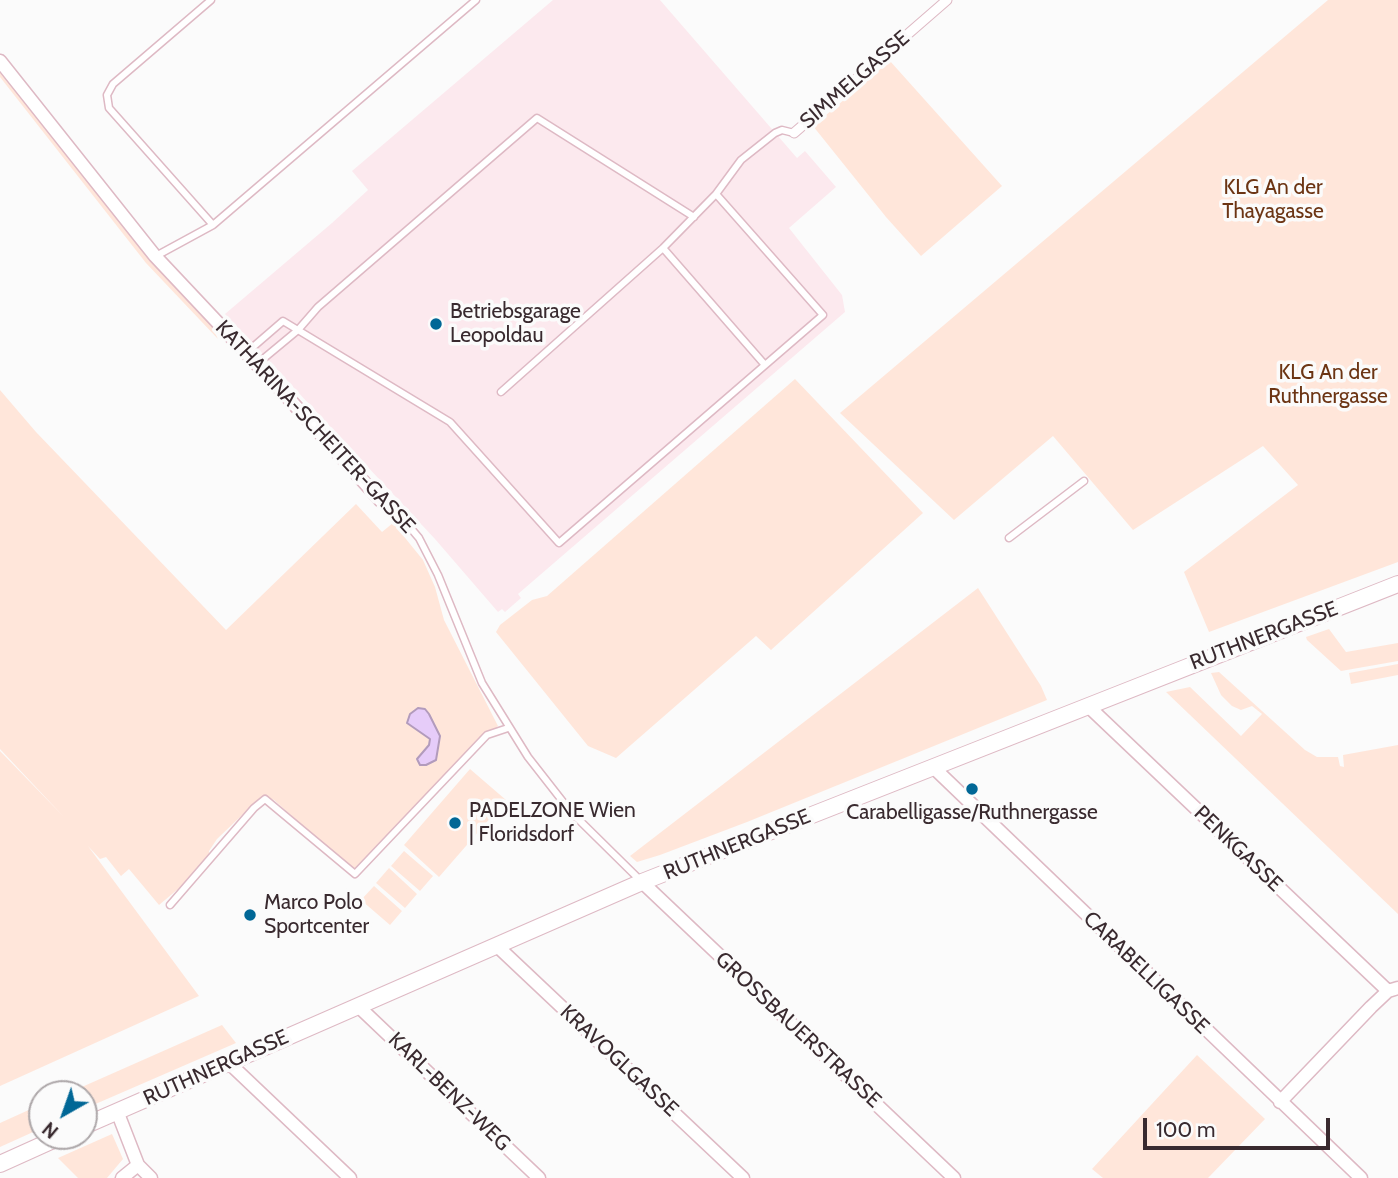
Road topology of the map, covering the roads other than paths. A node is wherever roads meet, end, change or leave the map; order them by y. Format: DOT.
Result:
graph roads {
  1 [pos="211,0"];
  2 [pos="476,0"];
  3 [pos="947,0"];
  4 [pos="0,61"];
  5 [pos="794,133"];
  6 [pos="716,194"];
  7 [pos="694,217"];
  8 [pos="213,225"];
  9 [pos="663,248"];
  10 [pos="155,256"];
  11 [pos="298,330"];
  12 [pos="246,353"];
  13 [pos="257,364"];
  14 [pos="765,365"];
  15 [pos="501,392"];
  16 [pos="1084,481"];
  17 [pos="381,501"];
  18 [pos="1009,538"];
  19 [pos="1398,584"];
  20 [pos="1088,706"];
  21 [pos="508,728"];
  22 [pos="933,767"];
  23 [pos="642,882"];
  24 [pos="170,905"];
  25 [pos="496,945"];
  26 [pos="1393,990"];
  27 [pos="358,1006"];
  28 [pos="229,1063"];
  29 [pos="1280,1102"];
  30 [pos="117,1111"];
  31 [pos="98,1120"];
  32 [pos="31,1150"];
  33 [pos="0,1164"];
  34 [pos="138,1165"];
  35 [pos="122,1178"];
  36 [pos="152,1178"];
  37 [pos="349,1178"];
  38 [pos="539,1178"];
  39 [pos="743,1178"];
  40 [pos="954,1178"];
  41 [pos="1361,1178"];
  1 -- 8 [label="lane"];
  2 -- 8 [label="lane"];
  3 -- 5 [label="street, SIMMELGASSE"];
  4 -- 10 [label="street, KATHARINA-SCHEITER-GASSE"];
  5 -- 6 [label="lane"];
  6 -- 7 [label="lane"];
  6 -- 14 [label="lane"];
  7 -- 9 [label="lane"];
  7 -- 11 [label="lane"];
  8 -- 10 [label="lane"];
  9 -- 14 [label="lane"];
  9 -- 15 [label="lane"];
  10 -- 12 [label="street, KATHARINA-SCHEITER-GASSE"];
  11 -- 12 [label="lane"];
  11 -- 13 [label="lane"];
  11 -- 14 [label="lane"];
  12 -- 13 [label="street, KATHARINA-SCHEITER-GASSE"];
  13 -- 17 [label="street, KATHARINA-SCHEITER-GASSE"];
  16 -- 18 [label="lane"];
  17 -- 21 [label="lane, KATHARINA-SCHEITER-GASSE"];
  19 -- 20 [label="street, RUTHNERGASSE"];
  20 -- 22 [label="street, RUTHNERGASSE"];
  20 -- 26 [label="street, PENKGASSE"];
  21 -- 23 [label="lane, KATHARINA-SCHEITER-GASSE"];
  21 -- 24 [label="lane"];
  22 -- 23 [label="street, RUTHNERGASSE"];
  22 -- 29 [label="street, CARABELLIGASSE"];
  23 -- 25 [label="street, RUTHNERGASSE"];
  23 -- 40 [label="street, GROSSBAUERSTRASSE"];
  25 -- 27 [label="street, RUTHNERGASSE"];
  25 -- 39 [label="street, KRAVOGLGASSE"];
  26 -- 29 [label="street"];
  27 -- 28 [label="street, RUTHNERGASSE"];
  27 -- 38 [label="street, KARL-BENZ-WEG"];
  28 -- 30 [label="street, RUTHNERGASSE"];
  28 -- 37 [label="street"];
  29 -- 41 [label="street, CARABELLIGASSE"];
  30 -- 31 [label="street, RUTHNERGASSE"];
  30 -- 34 [label="street"];
  32 -- 33 [label="street"];
  34 -- 35 [label="street"];
  34 -- 36 [label="street"];
}
